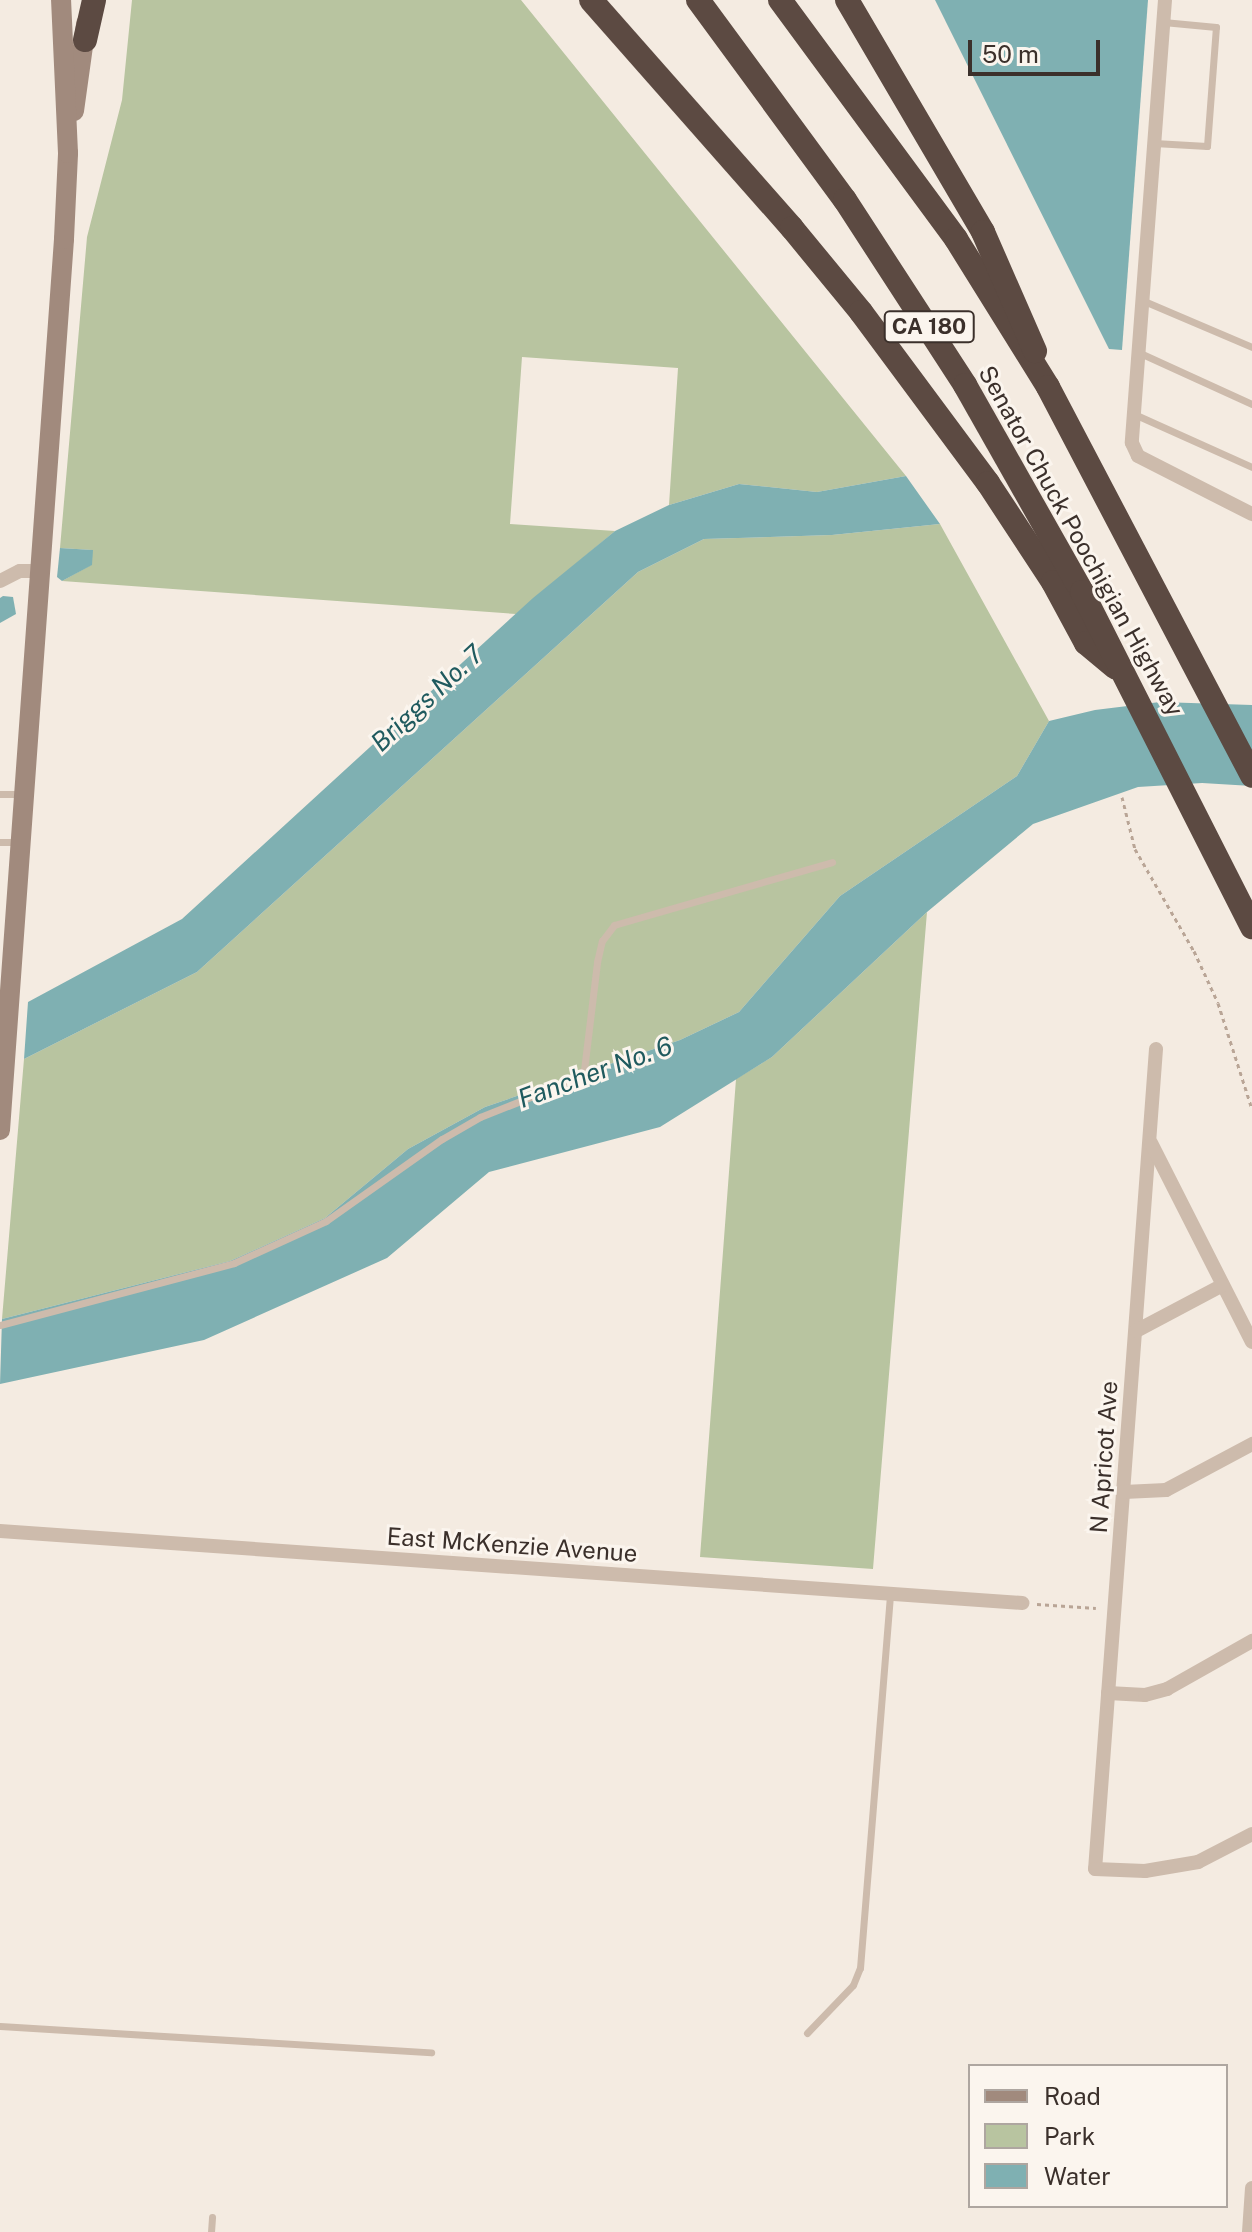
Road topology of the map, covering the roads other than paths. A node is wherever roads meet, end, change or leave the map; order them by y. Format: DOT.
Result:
graph roads {
  1 [pos="61,0"];
  2 [pos="87,0"];
  3 [pos="94,0"];
  4 [pos="591,0"];
  5 [pos="698,0"];
  6 [pos="780,0"];
  7 [pos="847,0"];
  8 [pos="1165,0"];
  9 [pos="1163,22"];
  10 [pos="85,40"];
  11 [pos="1154,143"];
  12 [pos="68,153"];
  13 [pos="1142,300"];
  14 [pos="1252,347"];
  15 [pos="1138,352"];
  16 [pos="1048,387"];
  17 [pos="1252,404"];
  18 [pos="1133,414"];
  19 [pos="1252,467"];
  20 [pos="1252,514"];
  21 [pos="40,571"];
  22 [pos="0,581"];
  23 [pos="1126,676"];
  24 [pos="1252,776"];
  25 [pos="0,794"];
  26 [pos="23,794"];
  27 [pos="10,842"];
  28 [pos="832,862"];
  29 [pos="1252,927"];
  30 [pos="4,1022"];
  31 [pos="1156,1049"];
  32 [pos="0,1130"];
  33 [pos="1151,1142"];
  34 [pos="1223,1285"];
  35 [pos="0,1325"];
  36 [pos="1136,1331"];
  37 [pos="1252,1342"];
  38 [pos="1252,1444"];
  39 [pos="1124,1492"];
  40 [pos="0,1531"];
  41 [pos="890,1594"];
  42 [pos="1022,1603"];
  43 [pos="1252,1641"];
  44 [pos="1108,1693"];
  45 [pos="1252,1834"];
  46 [pos="0,2026"];
  47 [pos="807,2033"];
  48 [pos="431,2052"];
  49 [pos="1252,2188"];
  50 [pos="212,2217"];
  51 [pos="211,2232"];
  52 [pos="1249,2232"];
  1 -- 12 [label="main road"];
  2 -- 10 [label="main road"];
  3 -- 10 [label="highway"];
  4 -- 23 [label="highway"];
  5 -- 23 [label="highway, Senator Chuck Poochigian Highway / CA 180"];
  6 -- 16 [label="highway, Senator Chuck Poochigian Highway / CA 180"];
  7 -- 16 [label="highway"];
  8 -- 9 [label="street"];
  9 -- 11 [label="street"];
  9 -- 11 [label="lane"];
  10 -- 12 [label="main road"];
  11 -- 13 [label="street"];
  12 -- 21 [label="main road"];
  13 -- 14 [label="lane"];
  13 -- 15 [label="street"];
  15 -- 17 [label="lane"];
  15 -- 18 [label="street"];
  16 -- 24 [label="highway, Senator Chuck Poochigian Highway / CA 180"];
  18 -- 19 [label="lane"];
  18 -- 20 [label="street"];
  21 -- 22 [label="street"];
  21 -- 26 [label="main road"];
  23 -- 29 [label="highway, Senator Chuck Poochigian Highway / CA 180"];
  25 -- 26 [label="lane"];
  26 -- 27 [label="main road"];
  27 -- 30 [label="main road"];
  28 -- 35 [label="lane"];
  30 -- 32 [label="main road"];
  31 -- 33 [label="street, N Apricot Ave"];
  33 -- 34 [label="street"];
  33 -- 36 [label="street, N Apricot Ave"];
  34 -- 36 [label="street"];
  34 -- 37 [label="street"];
  36 -- 39 [label="street, N Apricot Ave"];
  38 -- 39 [label="street"];
  39 -- 44 [label="street, N Apricot Ave"];
  40 -- 41 [label="street, East McKenzie Avenue"];
  41 -- 42 [label="street, East McKenzie Avenue"];
  41 -- 47 [label="lane"];
  43 -- 44 [label="street"];
  44 -- 45 [label="street, N Apricot Ave"];
  46 -- 48 [label="lane"];
  49 -- 52 [label="street"];
  50 -- 51 [label="lane"];
}
